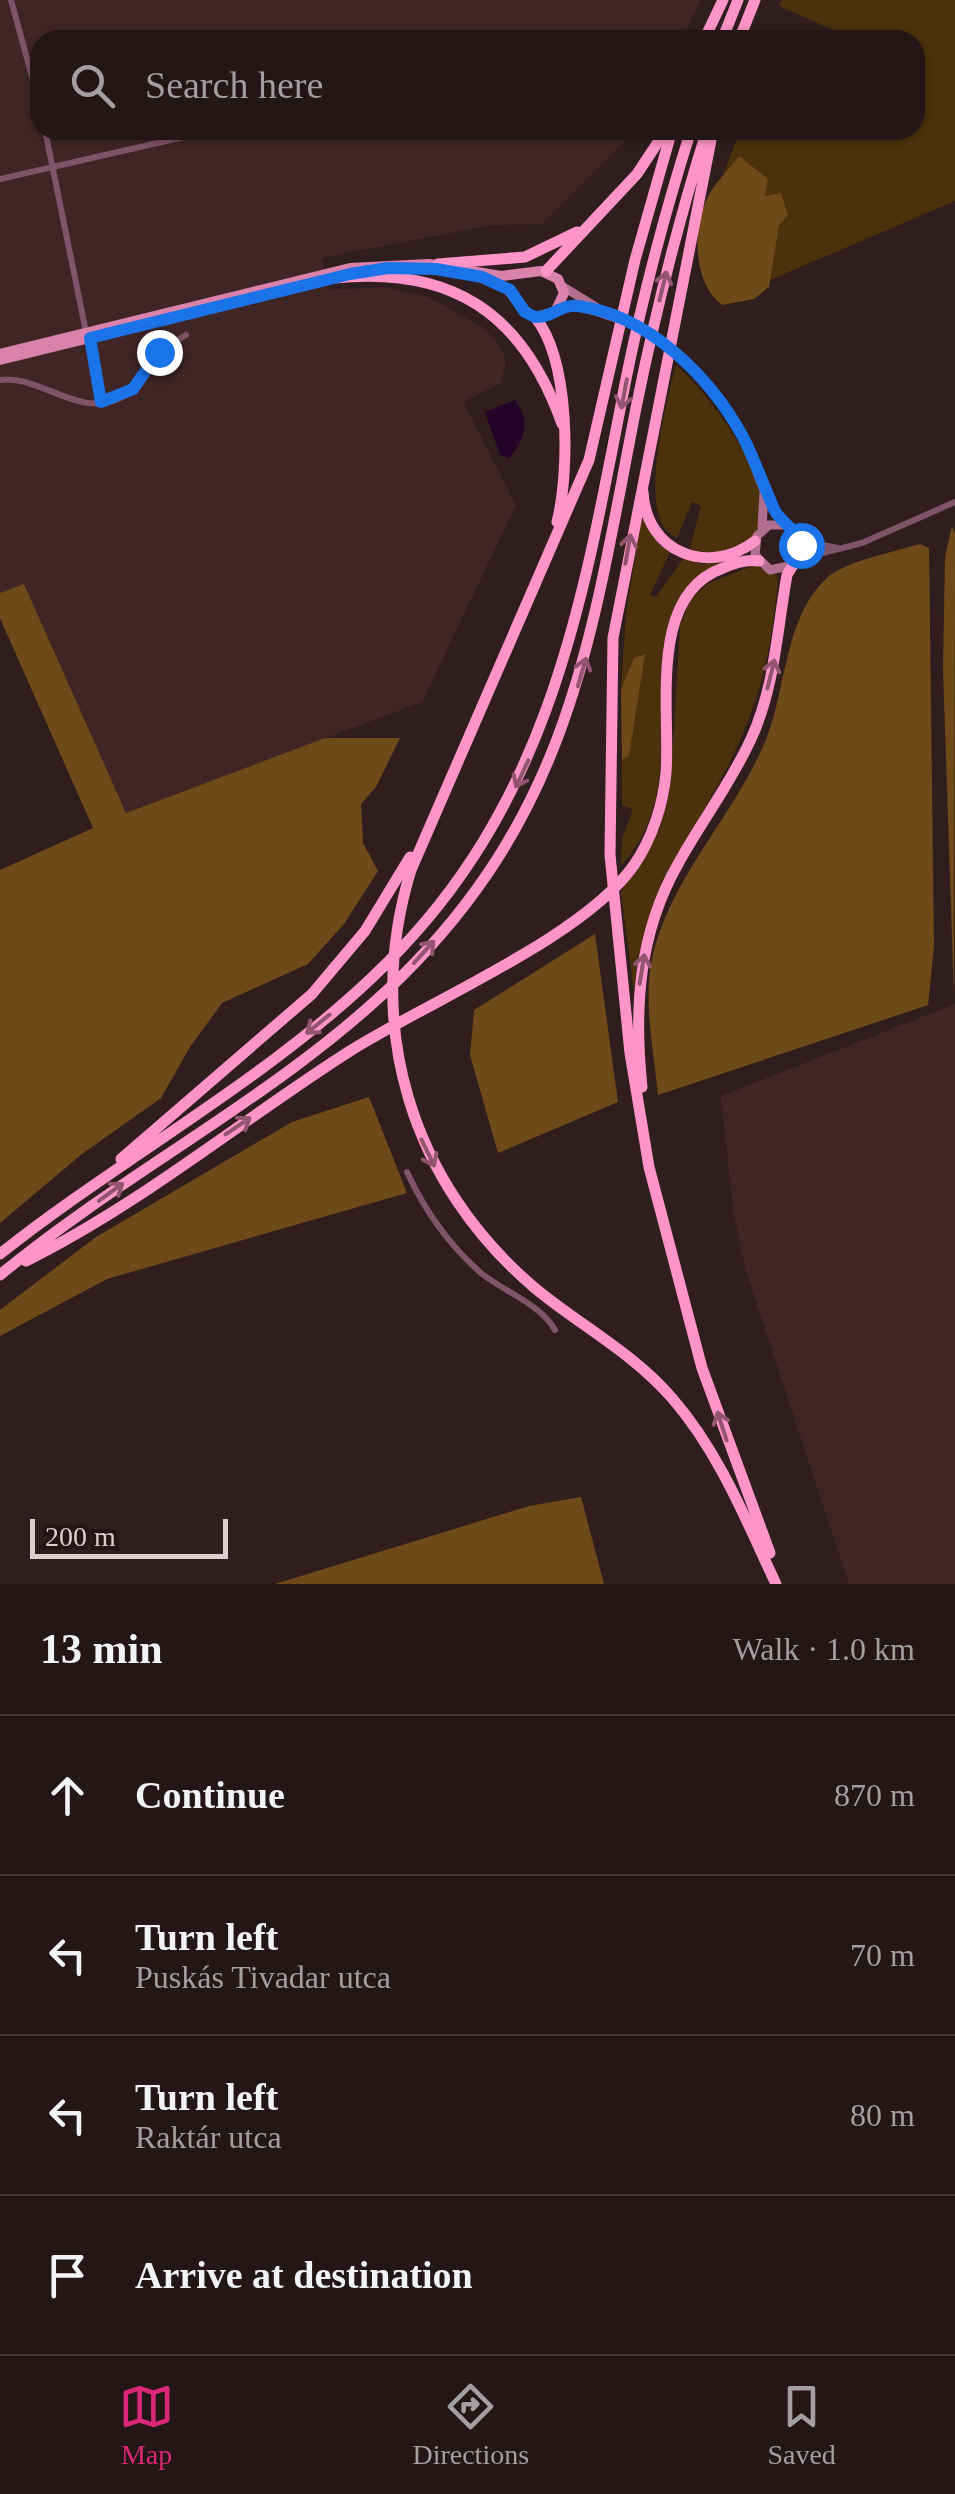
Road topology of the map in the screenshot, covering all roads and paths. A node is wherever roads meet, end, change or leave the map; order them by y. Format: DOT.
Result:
graph roads {
  1 [pos="11,0"];
  2 [pos="723,0"];
  3 [pos="738,0"];
  4 [pos="754,0"];
  5 [pos="709,30"];
  6 [pos="726,30"];
  7 [pos="743,30"];
  8 [pos="30,69"];
  9 [pos="47,140"];
  10 [pos="174,140"];
  11 [pos="662,140"];
  12 [pos="667,140"];
  13 [pos="688,140"];
  14 [pos="707,140"];
  15 [pos="708,140"];
  16 [pos="54,170"];
  17 [pos="0,179"];
  18 [pos="585,226"];
  19 [pos="438,264"];
  20 [pos="546,272"];
  21 [pos="525,276"];
  22 [pos="334,278"];
  23 [pos="562,286"];
  24 [pos="517,298"];
  25 [pos="555,312"];
  26 [pos="611,316"];
  27 [pos="535,317"];
  28 [pos="186,334"];
  29 [pos="88,335"];
  30 [pos="0,357"];
  31 [pos="0,380"];
  32 [pos="101,402"];
  33 [pos="562,424"];
  34 [pos="643,468"];
  35 [pos="763,486"];
  36 [pos="955,502"];
  37 [pos="787,525"];
  38 [pos="758,535"];
  39 [pos="800,540"];
  40 [pos="844,548"];
  41 [pos="548,555"];
  42 [pos="759,561"];
  43 [pos="795,562"];
  44 [pos="433,814"];
  45 [pos="642,1136"];
  46 [pos="406,1172"];
  47 [pos="94,1185"];
  48 [pos="0,1254"];
  49 [pos="2,1273"];
  50 [pos="554,1330"];
  51 [pos="779,1583"];
  1 -- 8 [label="street"];
  2 -- 5 [label="highway"];
  3 -- 6 [label="highway"];
  4 -- 7 [label="highway"];
  9 -- 16 [label="street"];
  10 -- 16 [label="street"];
  11 -- 18 [label="highway"];
  12 -- 41 [label="highway"];
  13 -- 47 [label="highway, one-way"];
  49 -- 14 [label="highway, one-way"];
  15 -- 34 [label="highway"];
  16 -- 17 [label="street"];
  16 -- 29 [label="street"];
  18 -- 19 [label="highway"];
  18 -- 20 [label="highway"];
  19 -- 21 [label="main road"];
  19 -- 29 [label="main road"];
  20 -- 21 [label="main road"];
  20 -- 23 [label="main road"];
  21 -- 24 [label="main road"];
  22 -- 24 [label="main road"];
  22 -- 29 [label="main road"];
  22 -- 33 [label="highway"];
  23 -- 25 [label="main road"];
  23 -- 26 [label="street"];
  24 -- 27 [label="main road"];
  25 -- 26 [label="street"];
  25 -- 27 [label="main road"];
  26 -- 35 [label="street"];
  27 -- 33 [label="highway"];
  28 -- 32 [label="street"];
  29 -- 30 [label="main road"];
  29 -- 32 [label="street"];
  31 -- 32 [label="street"];
  33 -- 41 [label="highway"];
  34 -- 38 [label="highway"];
  45 -- 34 [label="highway, one-way"];
  35 -- 37 [label="street"];
  35 -- 38 [label="street"];
  36 -- 40 [label="street"];
  37 -- 38 [label="street"];
  37 -- 39 [label="street"];
  38 -- 42 [label="street"];
  39 -- 40 [label="street"];
  39 -- 43 [label="street"];
  40 -- 43 [label="street"];
  41 -- 44 [label="highway"];
  42 -- 43 [label="street"];
  49 -- 42 [label="highway, one-way"];
  45 -- 43 [label="highway, one-way"];
  44 -- 47 [label="highway"];
  44 -- 51 [label="highway, one-way"];
  51 -- 45 [label="highway, one-way"];
  46 -- 50 [label="street"];
  47 -- 48 [label="highway"];
}
